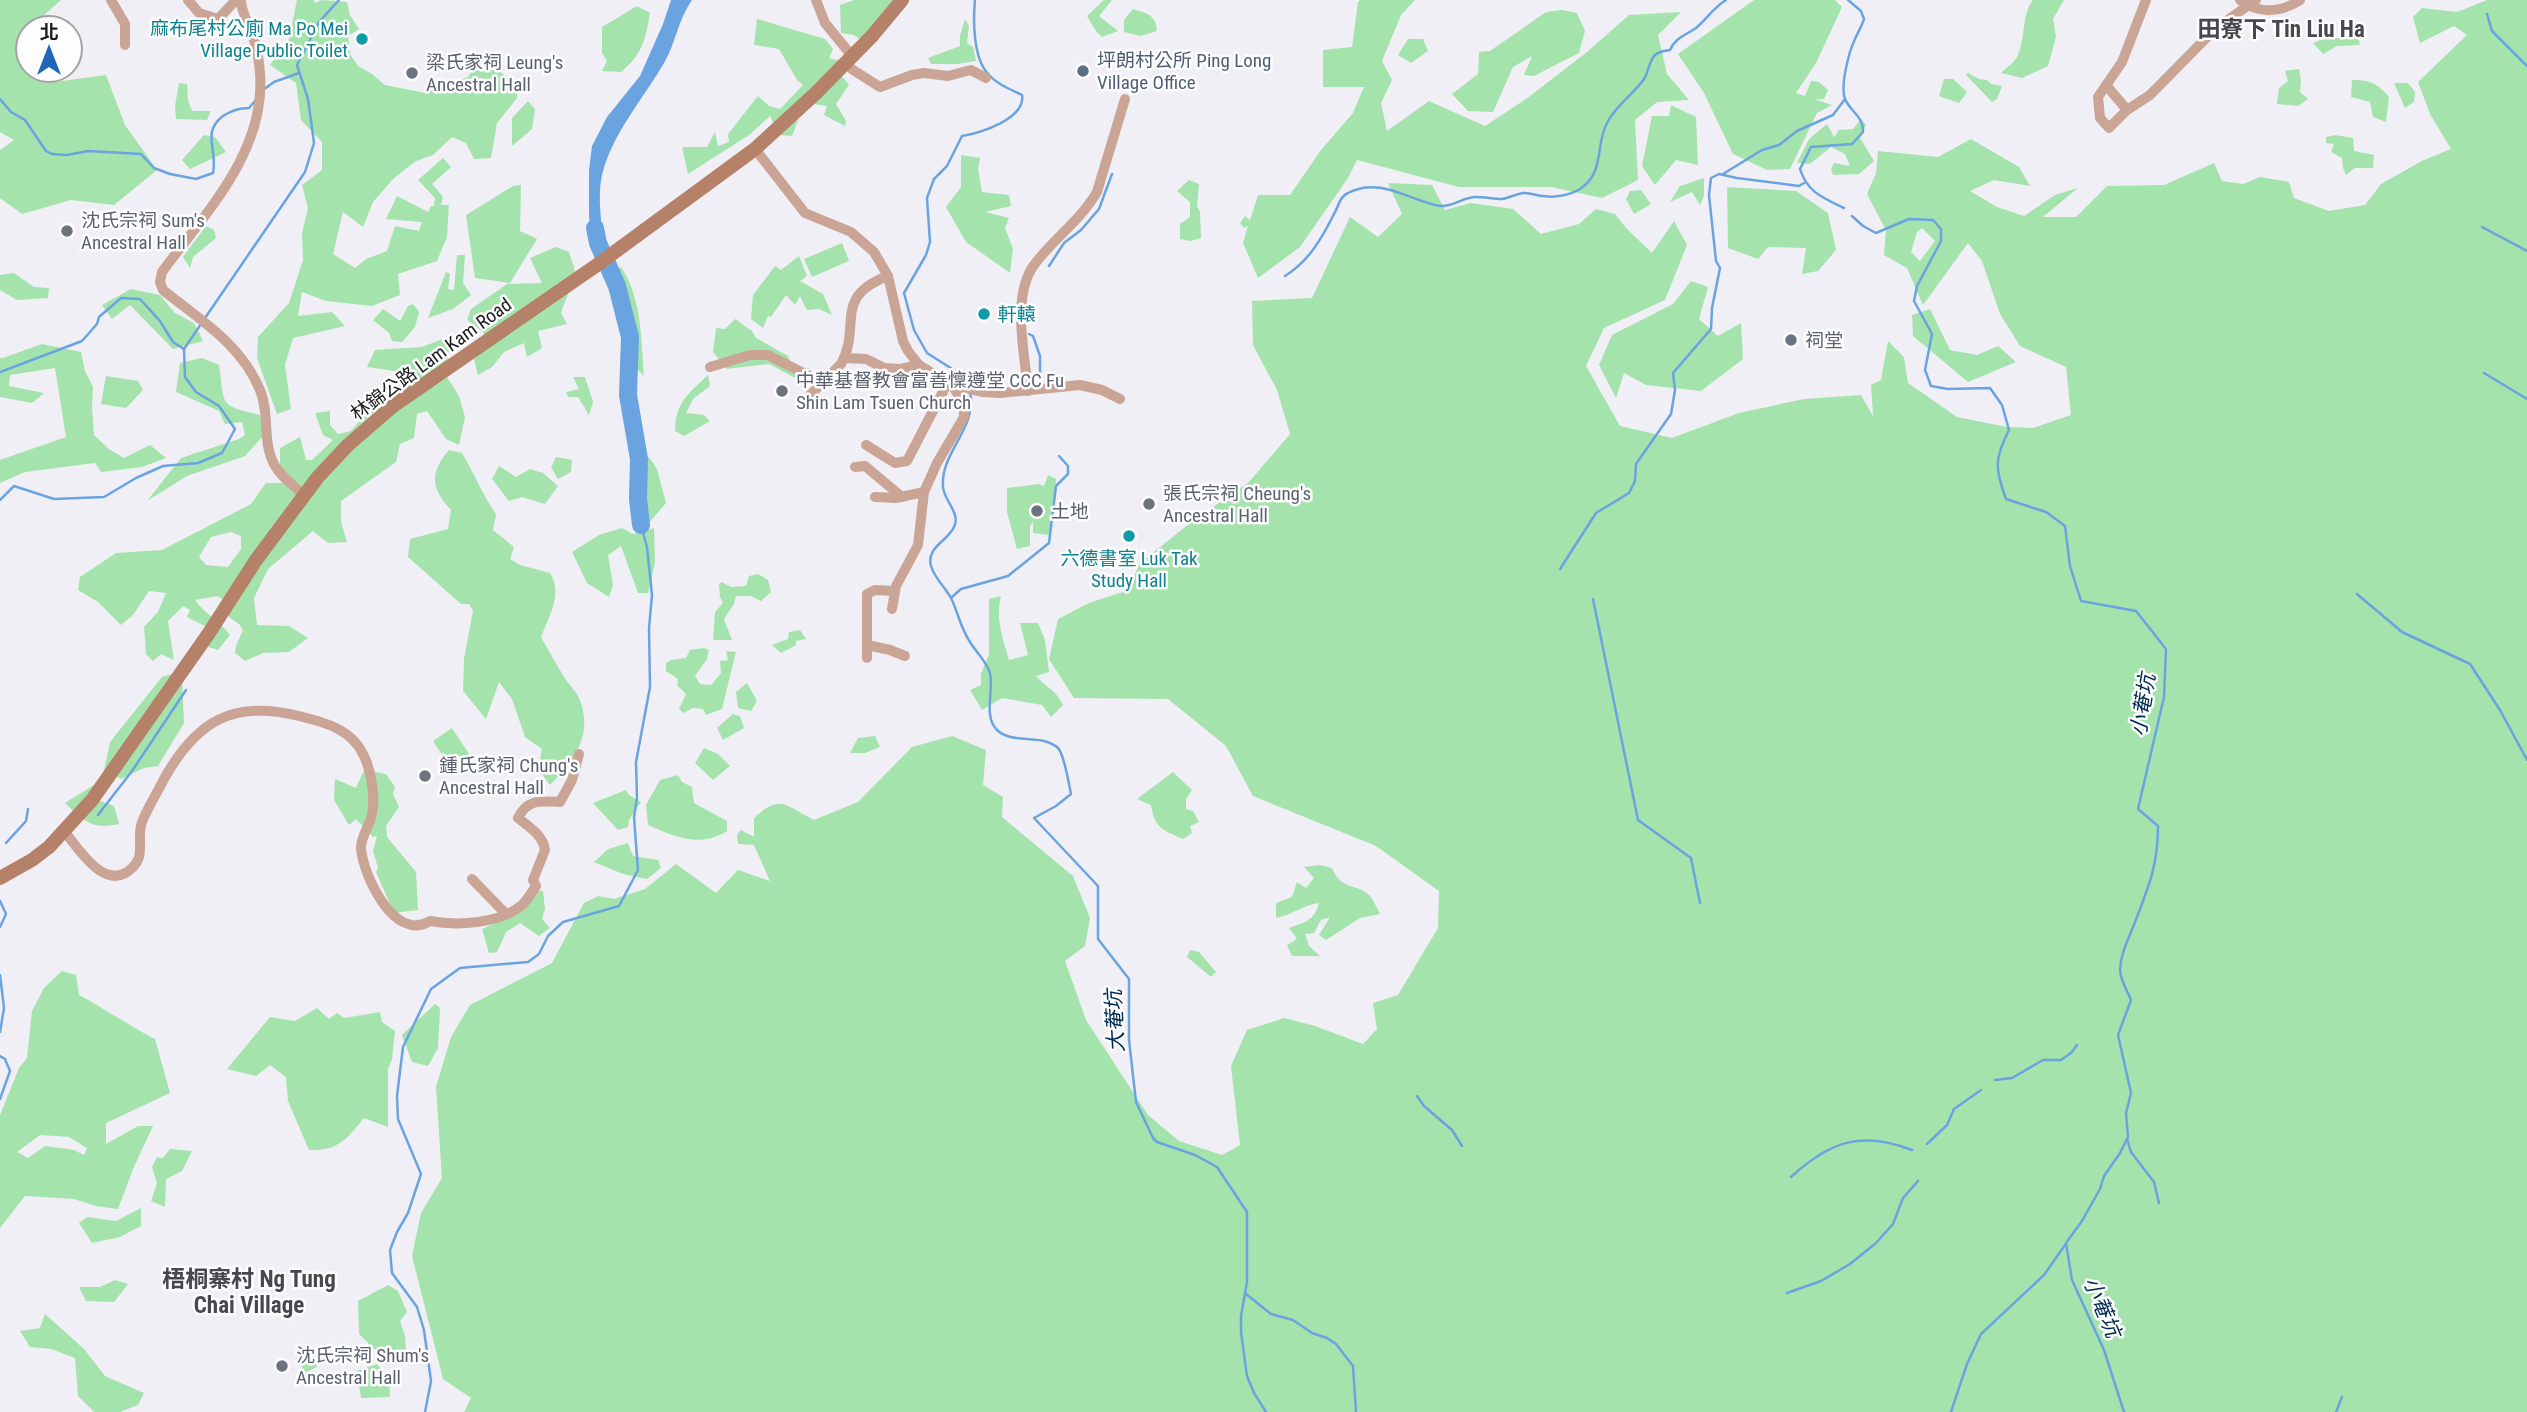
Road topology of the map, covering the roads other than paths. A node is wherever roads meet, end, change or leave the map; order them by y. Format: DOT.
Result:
graph roads {
  1 [pos="111,0"];
  2 [pos="188,0"];
  3 [pos="239,0"];
  4 [pos="816,0"];
  5 [pos="902,0"];
  6 [pos="2146,0"];
  7 [pos="2300,0"];
  8 [pos="2248,2"];
  9 [pos="125,45"];
  10 [pos="849,59"];
  11 [pos="986,78"];
  12 [pos="2106,85"];
  13 [pos="1125,99"];
  14 [pos="2127,110"];
  15 [pos="754,149"];
  16 [pos="888,276"];
  17 [pos="844,358"];
  18 [pos="919,365"];
  19 [pos="710,368"];
  20 [pos="823,383"];
  21 [pos="954,385"];
  22 [pos="1028,391"];
  23 [pos="1120,399"];
  24 [pos="804,401"];
  25 [pos="866,445"];
  26 [pos="855,467"];
  27 [pos="924,492"];
  28 [pos="304,495"];
  29 [pos="875,496"];
  30 [pos="902,496"];
  31 [pos="895,591"];
  32 [pos="892,608"];
  33 [pos="867,645"];
  34 [pos="905,656"];
  35 [pos="867,658"];
  36 [pos="579,754"];
  37 [pos="64,831"];
  38 [pos="0,878"];
  39 [pos="472,879"];
  40 [pos="506,914"];
  1 -- 9 [label="street"];
  2 -- 3 [label="street"];
  3 -- 28 [label="street"];
  4 -- 10 [label="street"];
  5 -- 10 [label="main road, 林錦公路 Lam Kam Road"];
  6 -- 12 [label="street"];
  7 -- 8 [label="street"];
  8 -- 14 [label="street"];
  10 -- 11 [label="street"];
  10 -- 15 [label="main road, 林錦公路 Lam Kam Road"];
  12 -- 14 [label="street"];
  12 -- 14 [label="street"];
  13 -- 22 [label="street"];
  15 -- 16 [label="street"];
  15 -- 28 [label="main road, 林錦公路 Lam Kam Road"];
  16 -- 17 [label="street"];
  16 -- 18 [label="street"];
  17 -- 18 [label="street"];
  17 -- 20 [label="street"];
  18 -- 21 [label="street"];
  19 -- 20 [label="street"];
  20 -- 24 [label="street"];
  21 -- 22 [label="street"];
  21 -- 25 [label="street"];
  21 -- 27 [label="street"];
  22 -- 23 [label="street"];
  26 -- 30 [label="street"];
  27 -- 30 [label="street"];
  27 -- 31 [label="street"];
  28 -- 37 [label="main road, 林錦公路 Lam Kam Road"];
  29 -- 30 [label="street"];
  31 -- 32 [label="street"];
  31 -- 33 [label="street"];
  33 -- 34 [label="street"];
  33 -- 35 [label="street"];
  36 -- 40 [label="street"];
  37 -- 38 [label="main road, 林錦公路 Lam Kam Road"];
  37 -- 40 [label="street"];
  39 -- 40 [label="street"];
}
